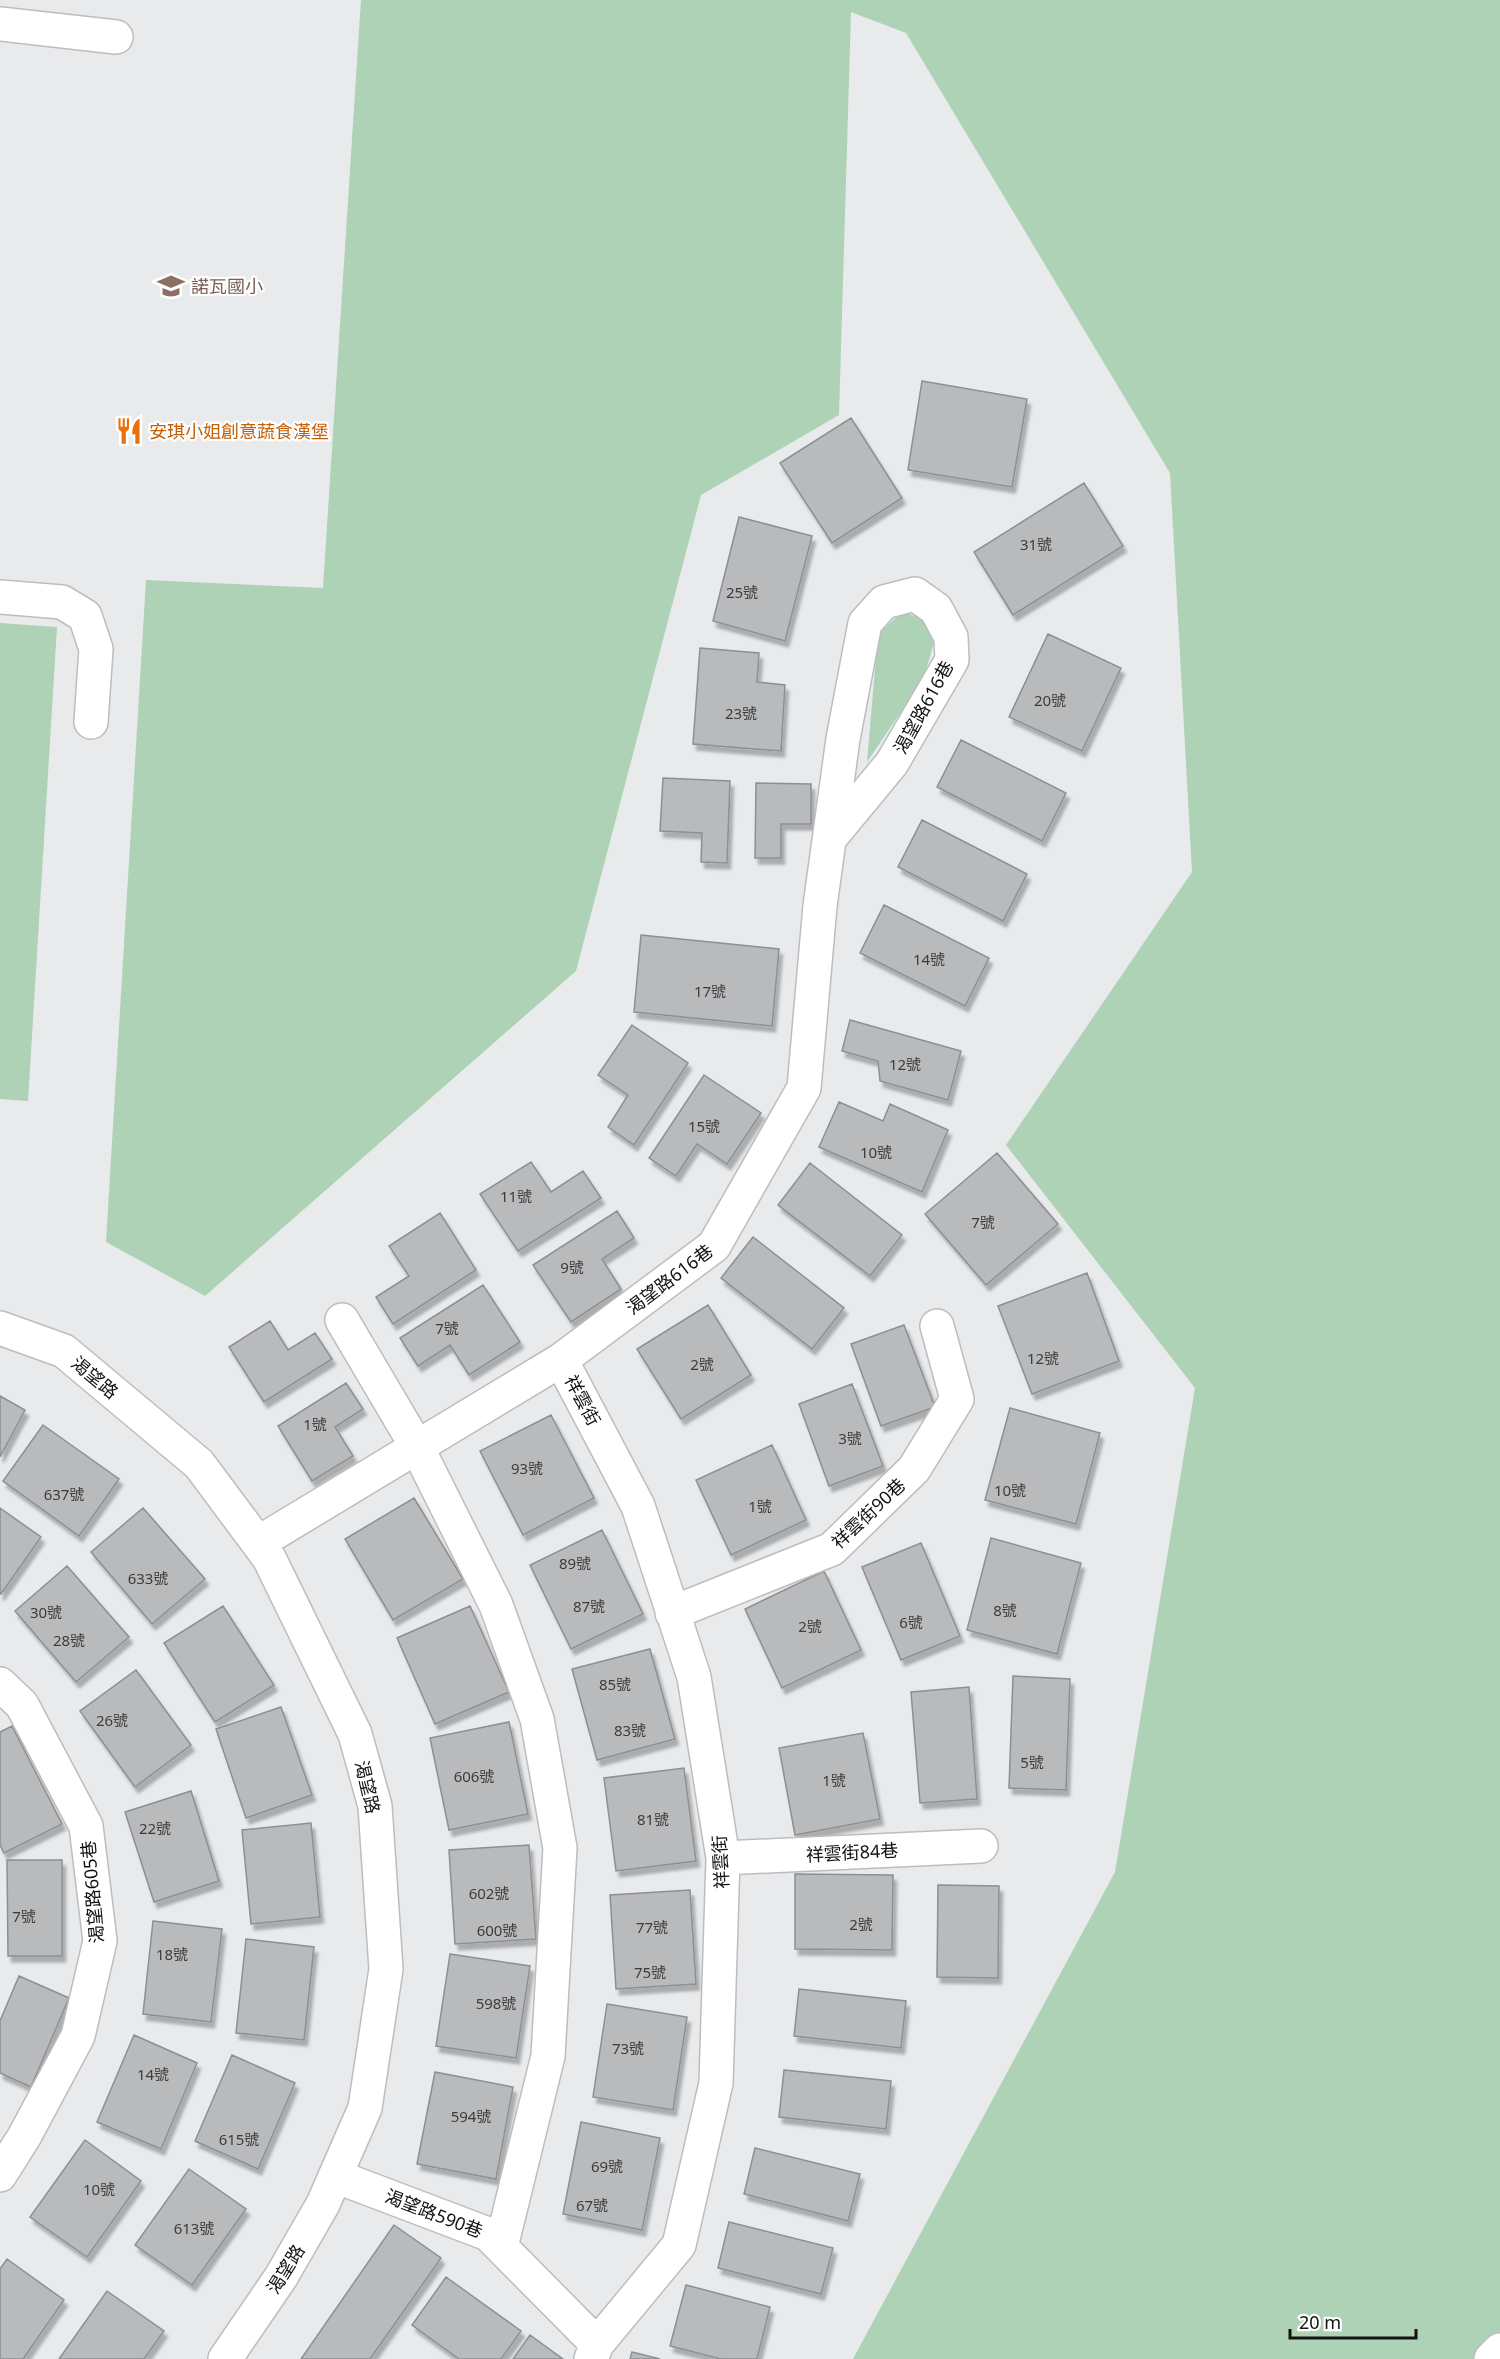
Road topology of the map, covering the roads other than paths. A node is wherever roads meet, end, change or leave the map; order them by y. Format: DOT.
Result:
graph roads {
  1 [pos="0,24"];
  2 [pos="116,37"];
  3 [pos="0,597"];
  4 [pos="91,722"];
  5 [pos="830,838"];
  6 [pos="342,1320"];
  7 [pos="937,1326"];
  8 [pos="0,1328"];
  9 [pos="561,1360"];
  10 [pos="417,1447"];
  11 [pos="258,1544"];
  12 [pos="672,1613"];
  13 [pos="0,1684"];
  14 [pos="981,1846"];
  15 [pos="723,1858"];
  16 [pos="0,2175"];
  17 [pos="335,2176"];
  18 [pos="501,2247"];
  19 [pos="1500,2350"];
  20 [pos="594,2352"];
  21 [pos="225,2359"];
  22 [pos="1491,2359"];
  1 -- 2 [label="street"];
  3 -- 4 [label="street"];
  5 -- 5 [label="street, 渴望路616巷"];
  5 -- 9 [label="street, 渴望路616巷"];
  6 -- 10 [label="street"];
  7 -- 12 [label="street, 祥雲街90巷"];
  8 -- 11 [label="street, 渴望路"];
  9 -- 10 [label="street, 渴望路616巷"];
  9 -- 12 [label="street, 祥雲街"];
  10 -- 11 [label="street, 渴望路616巷"];
  10 -- 18 [label="street"];
  11 -- 17 [label="street, 渴望路"];
  12 -- 15 [label="street, 祥雲街"];
  13 -- 16 [label="street, 渴望路605巷"];
  14 -- 15 [label="street, 祥雲街84巷"];
  15 -- 20 [label="street, 祥雲街"];
  17 -- 18 [label="street, 渴望路590巷"];
  17 -- 21 [label="street, 渴望路"];
  18 -- 20 [label="street, 渴望路590巷"];
  19 -- 22 [label="street"];
}
